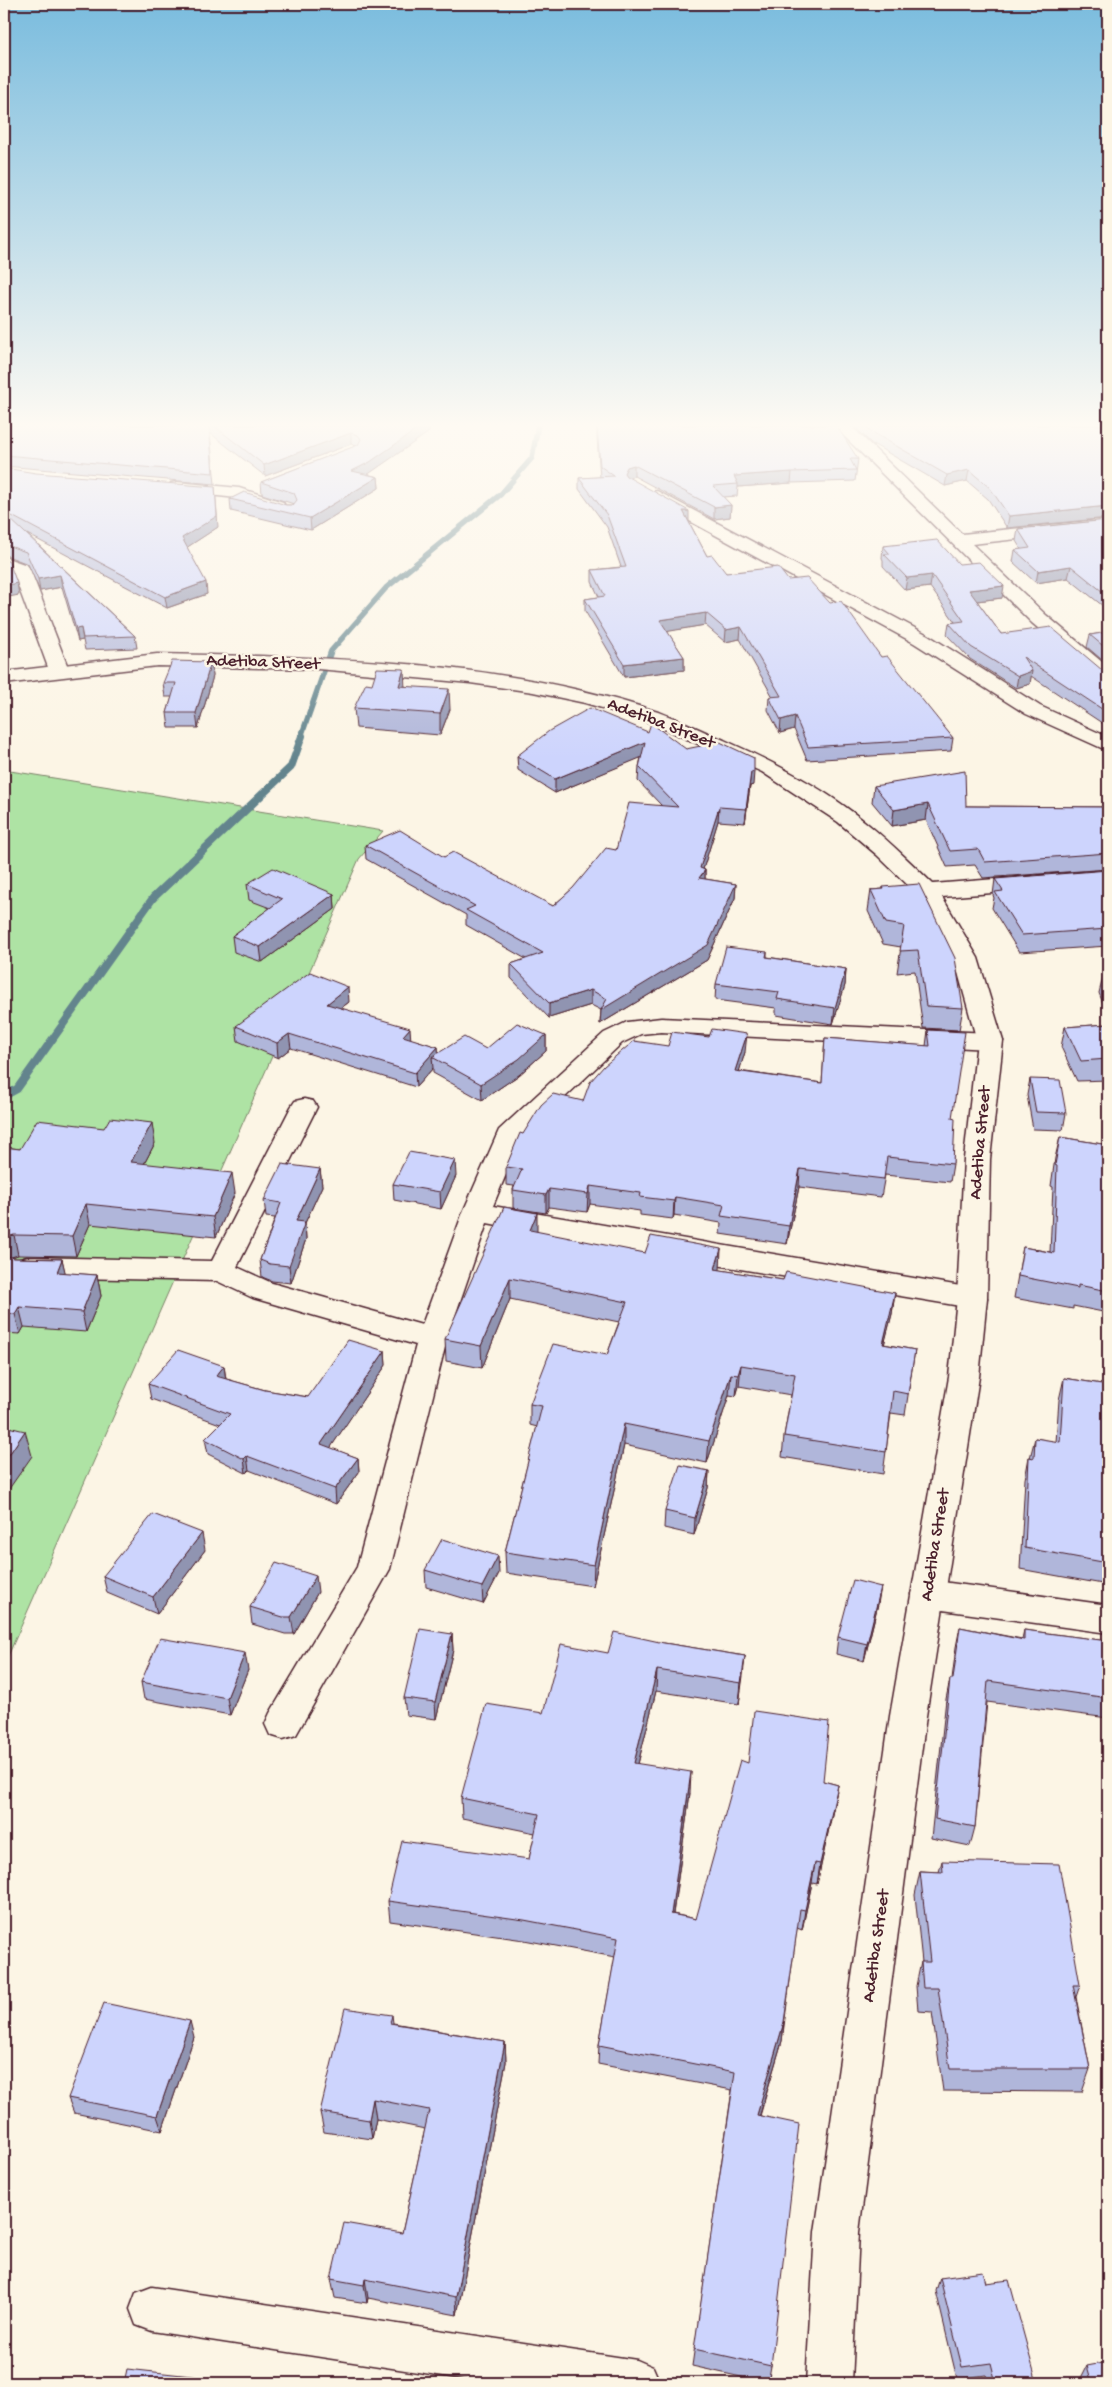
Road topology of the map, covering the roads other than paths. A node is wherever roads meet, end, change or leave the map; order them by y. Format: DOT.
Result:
graph roads {
  1 [pos="731,536"];
  2 [pos="952,536"];
  3 [pos="990,536"];
  4 [pos="956,540"];
  5 [pos="4,562"];
  6 [pos="59,670"];
  7 [pos="1108,677"];
  8 [pos="4,678"];
  9 [pos="1108,745"];
  10 [pos="1108,877"];
  11 [pos="927,891"];
  12 [pos="990,1041"];
  13 [pos="304,1107"];
  14 [pos="477,1212"];
  15 [pos="19,1267"];
  16 [pos="221,1270"];
  17 [pos="972,1298"];
  18 [pos="432,1339"];
  19 [pos="928,1594"];
  20 [pos="1108,1619"];
  21 [pos="284,1724"];
  22 [pos="152,2310"];
  23 [pos="637,2383"];
  24 [pos="830,2383"];
  1 -- 9 [label="street"];
  2 -- 4 [label="street"];
  3 -- 4 [label="street"];
  4 -- 7 [label="street"];
  5 -- 6 [label="street"];
  6 -- 8 [label="street, Adetiba Street"];
  6 -- 11 [label="street, Adetiba Street"];
  10 -- 11 [label="street"];
  11 -- 12 [label="street, Adetiba Street"];
  12 -- 14 [label="street"];
  12 -- 17 [label="street, Adetiba Street"];
  13 -- 16 [label="street"];
  14 -- 17 [label="street"];
  14 -- 18 [label="street"];
  15 -- 16 [label="street"];
  16 -- 18 [label="street"];
  17 -- 19 [label="street, Adetiba Street"];
  18 -- 21 [label="street"];
  19 -- 20 [label="street"];
  19 -- 24 [label="street, Adetiba Street"];
  22 -- 23 [label="street"];
}
